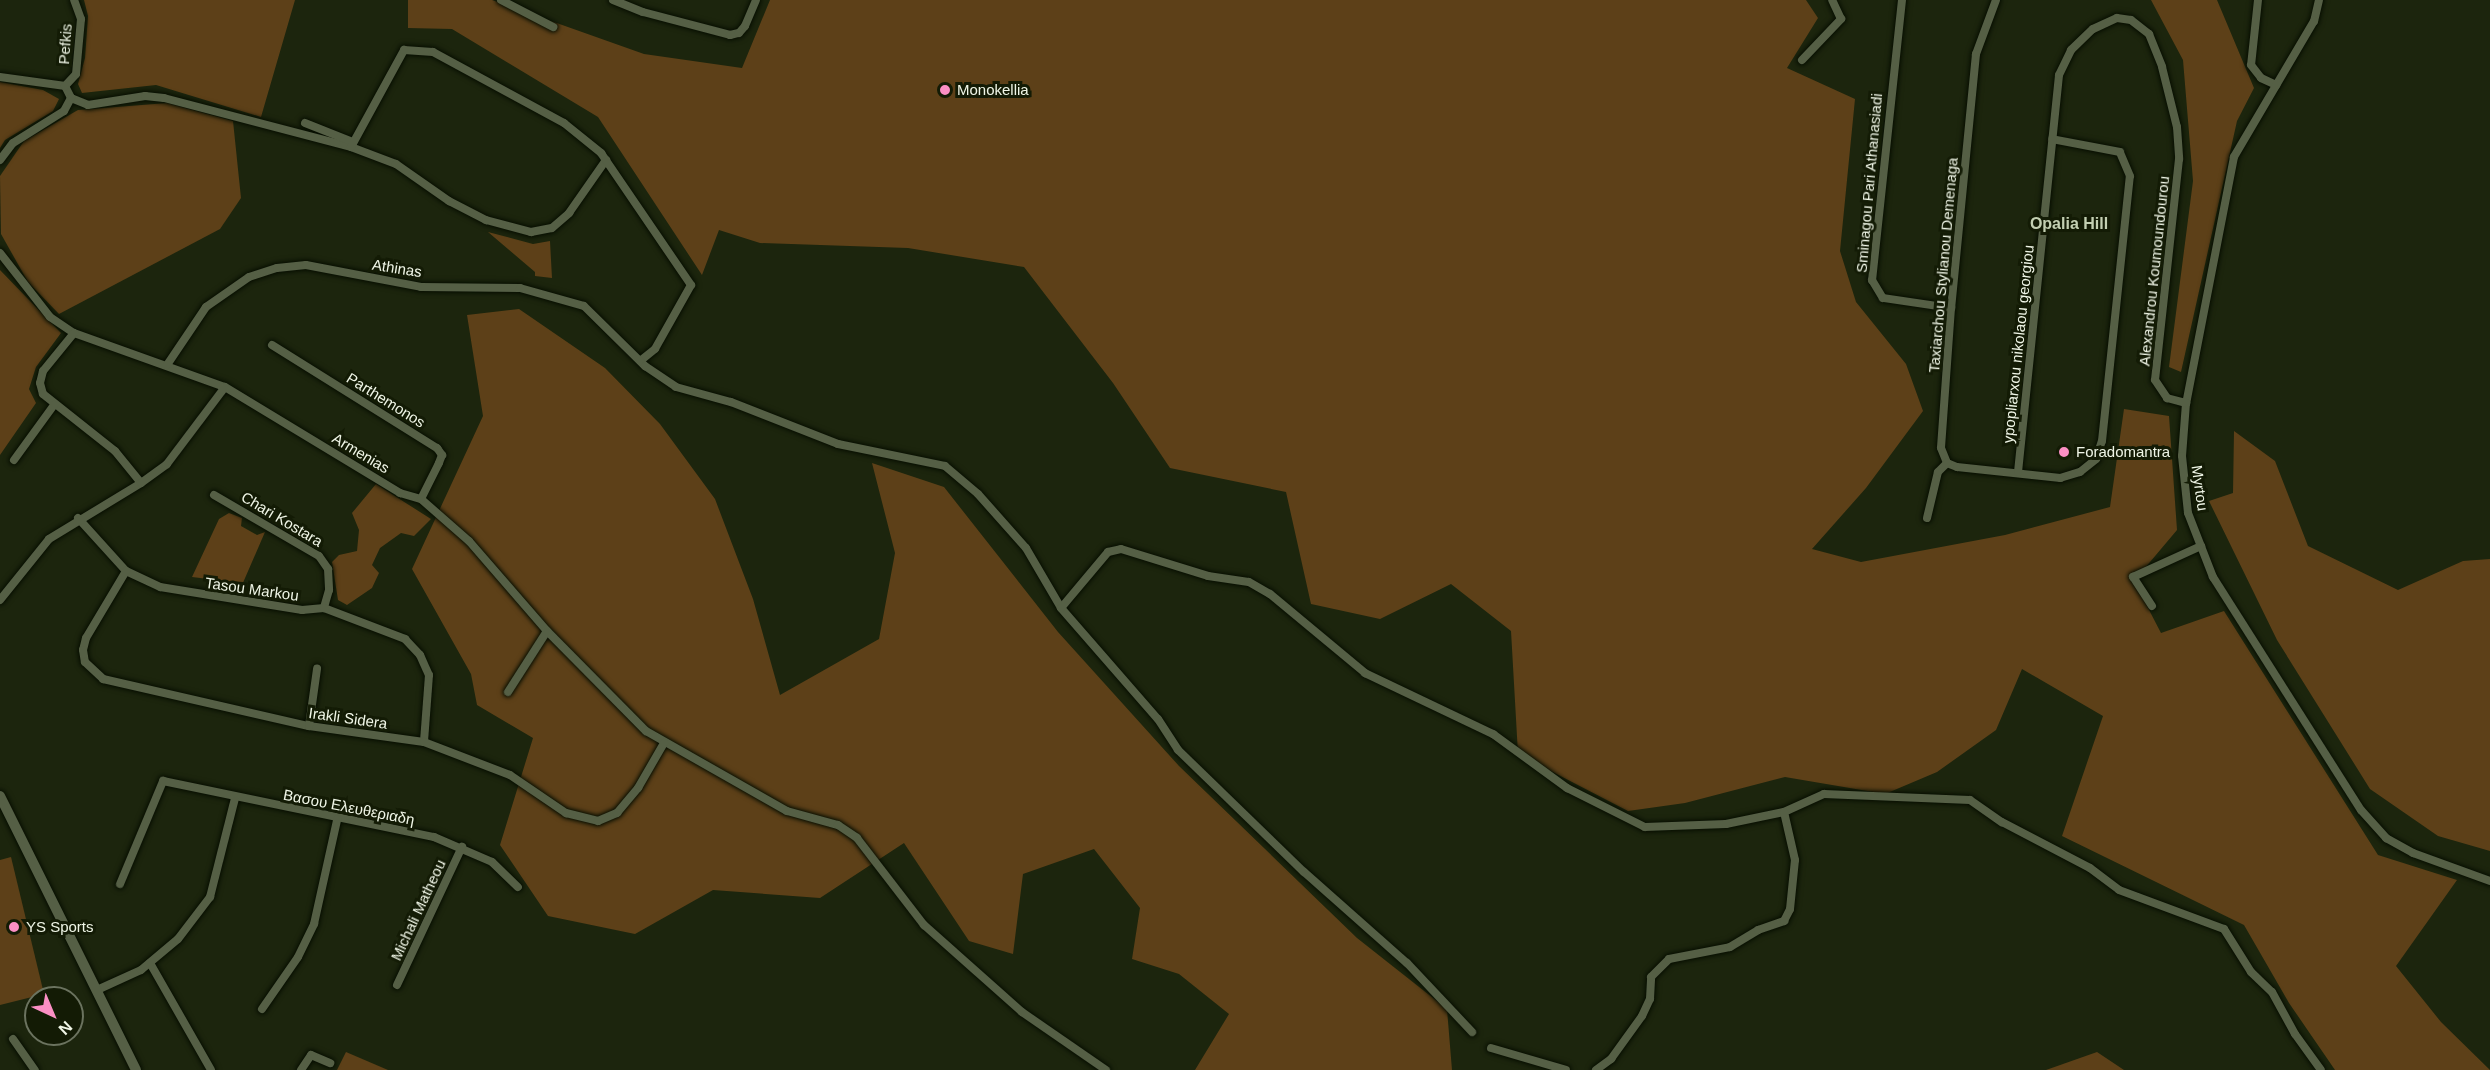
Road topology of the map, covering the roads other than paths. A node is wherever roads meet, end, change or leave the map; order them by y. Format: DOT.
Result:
graph roads {
  1 [pos="74,0"];
  2 [pos="501,0"];
  3 [pos="613,0"];
  4 [pos="756,0"];
  5 [pos="1832,0"];
  6 [pos="1902,0"];
  7 [pos="1996,0"];
  8 [pos="2258,0"];
  9 [pos="2319,0"];
  10 [pos="554,27"];
  11 [pos="1802,60"];
  12 [pos="0,77"];
  13 [pos="2276,85"];
  14 [pos="65,86"];
  15 [pos="71,98"];
  16 [pos="305,123"];
  17 [pos="2052,139"];
  18 [pos="352,144"];
  19 [pos="2179,159"];
  20 [pos="0,160"];
  21 [pos="606,160"];
  22 [pos="0,253"];
  23 [pos="1951,308"];
  24 [pos="74,333"];
  25 [pos="272,345"];
  26 [pos="640,361"];
  27 [pos="167,365"];
  28 [pos="225,387"];
  29 [pos="2186,404"];
  30 [pos="54,405"];
  31 [pos="14,459"];
  32 [pos="1947,463"];
  33 [pos="2018,472"];
  34 [pos="141,483"];
  35 [pos="214,495"];
  36 [pos="421,499"];
  37 [pos="78,518"];
  38 [pos="1927,518"];
  39 [pos="2201,546"];
  40 [pos="126,571"];
  41 [pos="0,600"];
  42 [pos="2152,606"];
  43 [pos="324,608"];
  44 [pos="1061,609"];
  45 [pos="547,631"];
  46 [pos="317,669"];
  47 [pos="508,692"];
  48 [pos="309,726"];
  49 [pos="424,742"];
  50 [pos="664,743"];
  51 [pos="0,796"];
  52 [pos="235,798"];
  53 [pos="1784,812"];
  54 [pos="337,820"];
  55 [pos="462,847"];
  56 [pos="2490,881"];
  57 [pos="120,884"];
  58 [pos="518,886"];
  59 [pos="150,963"];
  60 [pos="397,985"];
  61 [pos="97,990"];
  62 [pos="262,1009"];
  63 [pos="1472,1032"];
  64 [pos="13,1039"];
  65 [pos="1491,1048"];
  66 [pos="330,1063"];
  67 [pos="133,1069"];
  68 [pos="35,1070"];
  69 [pos="211,1070"];
  70 [pos="301,1070"];
  71 [pos="1106,1070"];
  72 [pos="1566,1070"];
  73 [pos="1596,1070"];
  74 [pos="2321,1070"];
  1 -- 14 [label="street, Pefkis"];
  2 -- 10 [label="street"];
  3 -- 4 [label="street"];
  5 -- 11 [label="street"];
  6 -- 23 [label="street, Sminagou Pari Athanasiadi"];
  7 -- 23 [label="street, Taxiarchou Stylianou Demenaga"];
  8 -- 13 [label="street"];
  9 -- 13 [label="street, Myrtou"];
  12 -- 14 [label="street"];
  13 -- 29 [label="street, Myrtou"];
  14 -- 15 [label="street"];
  15 -- 18 [label="street"];
  15 -- 20 [label="street"];
  16 -- 18 [label="street"];
  17 -- 19 [label="street, ypopliarxou nikolaou georgiou"];
  17 -- 33 [label="street, ypopliarxou nikolaou georgiou"];
  17 -- 33 [label="street"];
  18 -- 21 [label="street"];
  18 -- 21 [label="street"];
  19 -- 29 [label="street, Alexandrou Koumoundourou"];
  21 -- 26 [label="street"];
  22 -- 24 [label="street, Armenias"];
  23 -- 32 [label="street, Taxiarchou Stylianou Demenaga"];
  24 -- 27 [label="street, Armenias"];
  24 -- 30 [label="street"];
  25 -- 36 [label="street, Parthemonos"];
  26 -- 27 [label="street, Athinas"];
  26 -- 44 [label="street, Athinas"];
  27 -- 28 [label="street, Armenias"];
  28 -- 34 [label="street"];
  28 -- 36 [label="street, Armenias"];
  29 -- 39 [label="street, Myrtou"];
  30 -- 31 [label="street"];
  30 -- 34 [label="street"];
  32 -- 33 [label="street"];
  32 -- 38 [label="street"];
  34 -- 37 [label="street"];
  35 -- 43 [label="street, Chari Kostara"];
  36 -- 45 [label="street, Armenias"];
  37 -- 40 [label="street, Tasou Markou"];
  37 -- 41 [label="street"];
  39 -- 42 [label="street"];
  39 -- 56 [label="street, Myrtou"];
  40 -- 43 [label="street, Tasou Markou"];
  40 -- 48 [label="street, Irakli Sidera"];
  43 -- 49 [label="street, Tasou Markou"];
  44 -- 53 [label="street"];
  44 -- 63 [label="street, Athinas"];
  45 -- 47 [label="street"];
  45 -- 50 [label="street, Armenias"];
  46 -- 48 [label="street"];
  48 -- 49 [label="street, Irakli Sidera"];
  49 -- 50 [label="street, Irakli Sidera"];
  50 -- 71 [label="street, Armenias"];
  51 -- 61 [label="street"];
  52 -- 54 [label="street, Βασου Ελευθεριαδη"];
  52 -- 57 [label="street, Βασου Ελευθεριαδη"];
  52 -- 59 [label="street"];
  53 -- 73 [label="street"];
  53 -- 74 [label="street"];
  54 -- 55 [label="street, Βασου Ελευθεριαδη"];
  54 -- 62 [label="street"];
  55 -- 58 [label="street, Βασου Ελευθεριαδη"];
  55 -- 60 [label="street, Michali Matheou"];
  59 -- 61 [label="street"];
  59 -- 69 [label="street"];
  61 -- 67 [label="street"];
  64 -- 68 [label="street"];
  65 -- 72 [label="street"];
  66 -- 70 [label="street"];
}
